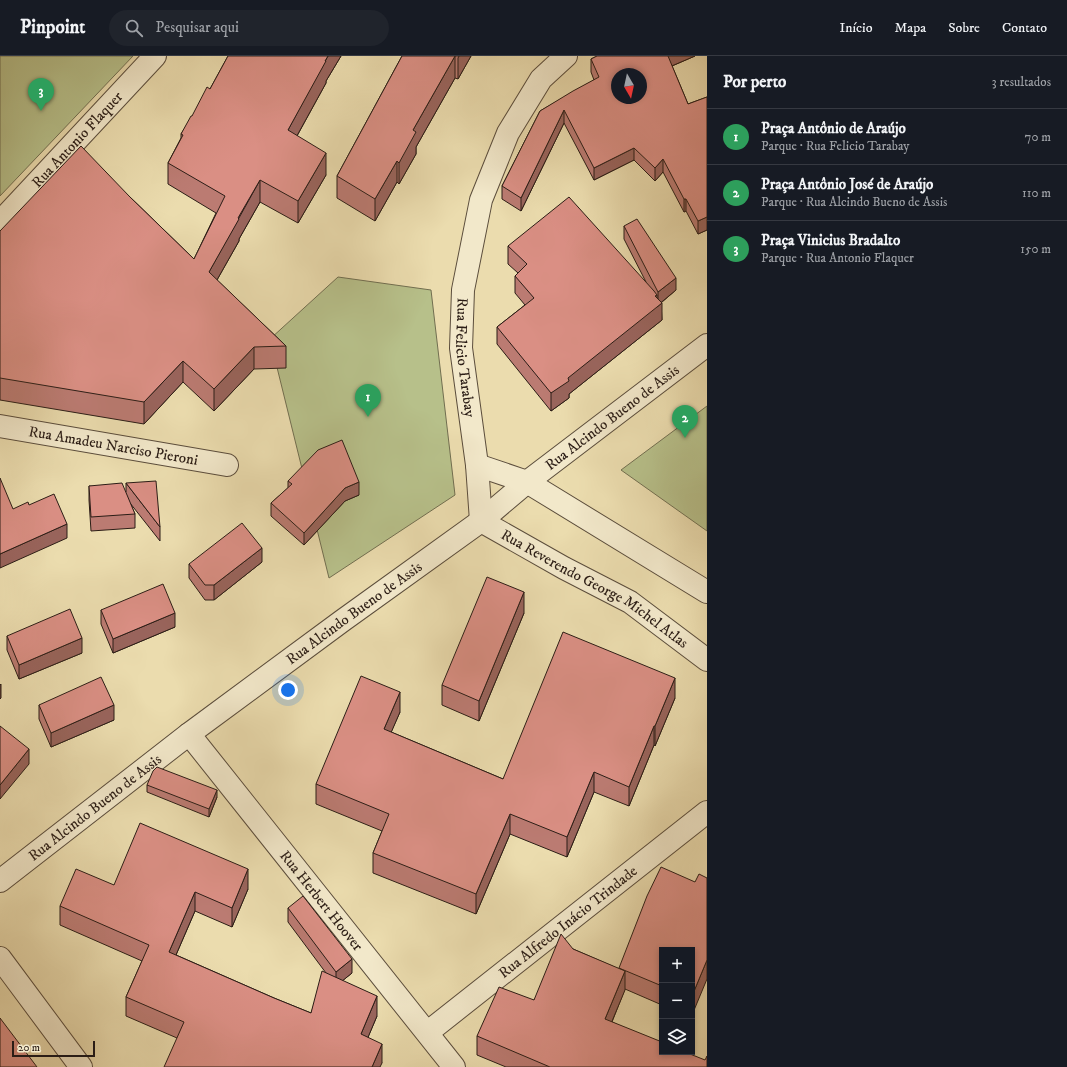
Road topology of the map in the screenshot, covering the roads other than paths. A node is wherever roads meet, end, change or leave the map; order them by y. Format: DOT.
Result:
graph roads {
  1 [pos="155,56"];
  2 [pos="566,56"];
  3 [pos="0,222"];
  4 [pos="707,345"];
  5 [pos="0,426"];
  6 [pos="478,464"];
  7 [pos="227,465"];
  8 [pos="527,482"];
  9 [pos="481,521"];
  10 [pos="707,592"];
  11 [pos="707,660"];
  12 [pos="190,734"];
  13 [pos="707,812"];
  14 [pos="0,881"];
  15 [pos="0,958"];
  16 [pos="428,1032"];
  17 [pos="81,1067"];
  18 [pos="454,1067"];
  1 -- 3 [label="street, Rua Antonio Flaquer"];
  2 -- 6 [label="street, Rua Felicio Tarabay"];
  4 -- 8 [label="street, Rua Alcindo Bueno de Assis"];
  5 -- 7 [label="street, Rua Amadeu Narciso Pieroni"];
  6 -- 8 [label="street"];
  6 -- 9 [label="street, Rua Felicio Tarabay"];
  8 -- 9 [label="street, Rua Alcindo Bueno de Assis"];
  8 -- 10 [label="street"];
  9 -- 11 [label="street, Rua Reverendo George Michel Atlas"];
  9 -- 12 [label="street, Rua Alcindo Bueno de Assis"];
  12 -- 14 [label="street, Rua Alcindo Bueno de Assis"];
  12 -- 16 [label="street, Rua Herbert Hoover"];
  13 -- 16 [label="street, Rua Alfredo Inácio Trindade"];
  15 -- 17 [label="street"];
  16 -- 18 [label="street, Rua Herbert Hoover"];
}
